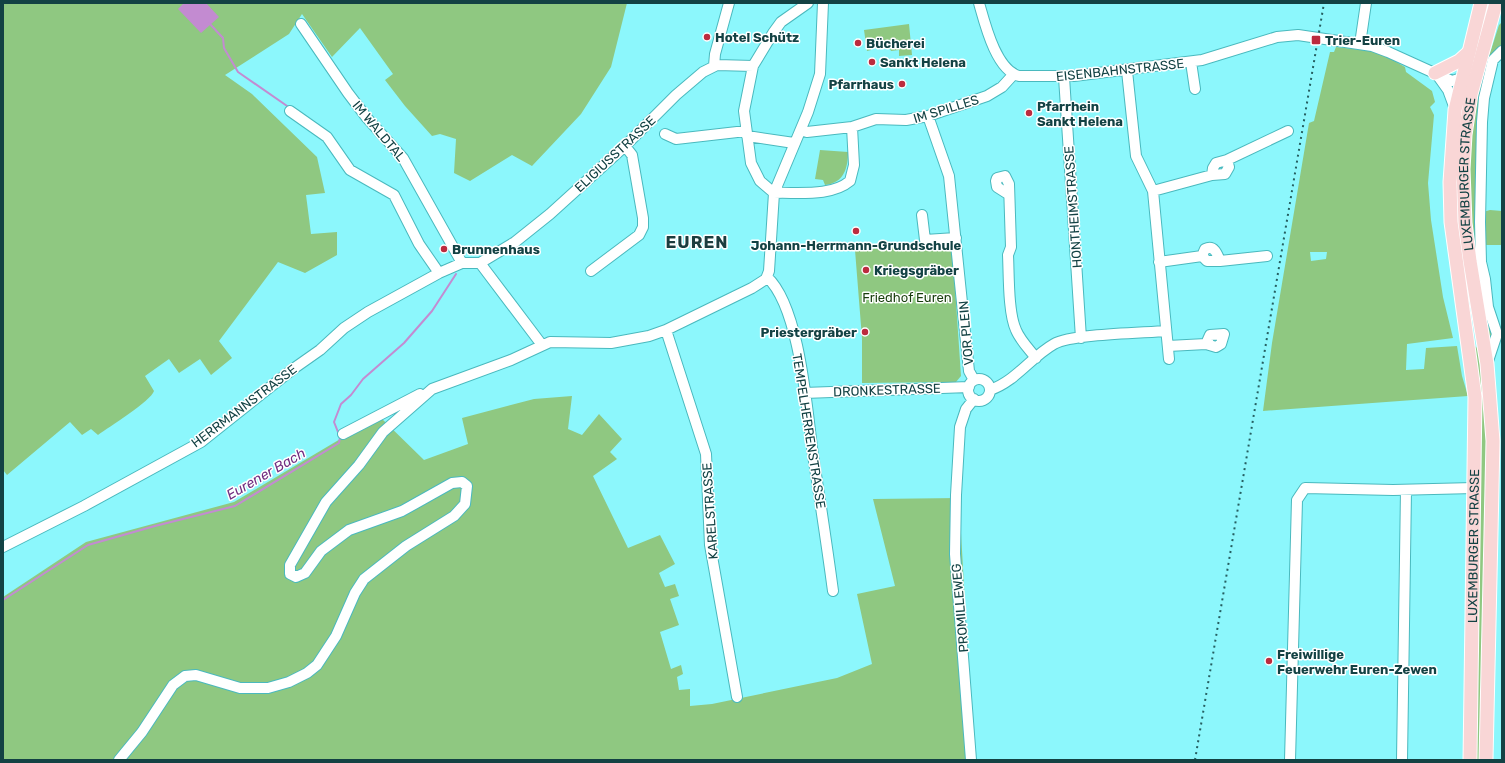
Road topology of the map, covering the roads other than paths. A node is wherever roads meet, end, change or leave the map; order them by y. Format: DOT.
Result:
graph roads {
  1 [pos="729,3"];
  2 [pos="808,3"];
  3 [pos="823,3"];
  4 [pos="979,3"];
  5 [pos="1366,3"];
  6 [pos="1480,6"];
  7 [pos="1497,9"];
  8 [pos="301,24"];
  9 [pos="1360,44"];
  10 [pos="1502,51"];
  11 [pos="1469,52"];
  12 [pos="1191,62"];
  13 [pos="714,66"];
  14 [pos="753,66"];
  15 [pos="1478,69"];
  16 [pos="1127,70"];
  17 [pos="1435,73"];
  18 [pos="1013,74"];
  19 [pos="1064,77"];
  20 [pos="1462,79"];
  21 [pos="1195,89"];
  22 [pos="1471,94"];
  23 [pos="1455,110"];
  24 [pos="290,111"];
  25 [pos="928,116"];
  26 [pos="852,126"];
  27 [pos="801,130"];
  28 [pos="1288,131"];
  29 [pos="665,134"];
  30 [pos="746,134"];
  31 [pos="794,143"];
  32 [pos="625,146"];
  33 [pos="1153,191"];
  34 [pos="774,193"];
  35 [pos="1008,194"];
  36 [pos="922,215"];
  37 [pos="956,238"];
  38 [pos="1267,256"];
  39 [pos="1159,262"];
  40 [pos="462,263"];
  41 [pos="480,263"];
  42 [pos="591,271"];
  43 [pos="439,273"];
  44 [pos="768,274"];
  45 [pos="666,330"];
  46 [pos="1166,331"];
  47 [pos="1467,332"];
  48 [pos="1081,338"];
  49 [pos="1206,344"];
  50 [pos="542,345"];
  51 [pos="1489,345"];
  52 [pos="1168,346"];
  53 [pos="1036,358"];
  54 [pos="1169,359"];
  55 [pos="971,384"];
  56 [pos="432,390"];
  57 [pos="990,390"];
  58 [pos="804,393"];
  59 [pos="974,399"];
  60 [pos="343,434"];
  61 [pos="1474,488"];
  62 [pos="1406,490"];
  63 [pos="3,547"];
  64 [pos="833,591"];
  65 [pos="737,697"];
  66 [pos="119,760"];
  67 [pos="971,760"];
  68 [pos="1290,760"];
  69 [pos="1402,760"];
  70 [pos="1470,760"];
  71 [pos="1486,760"];
  1 -- 13 [label="street"];
  2 -- 14 [label="street"];
  3 -- 27 [label="street"];
  4 -- 18 [label="street"];
  5 -- 9 [label="street"];
  6 -- 7 [label="street"];
  6 -- 11 [label="main road, LUXEMBURGER STRASSE"];
  7 -- 15 [label="main road, LUXEMBURGER STRASSE"];
  8 -- 40 [label="street, IM WALDTAL"];
  9 -- 12 [label="street, EISENBAHNSTRASSE"];
  9 -- 17 [label="street, EISENBAHNSTRASSE"];
  10 -- 51 [label="street, LUXEMBURGER STRASSE"];
  11 -- 17 [label="main road"];
  11 -- 20 [label="main road, LUXEMBURGER STRASSE"];
  12 -- 16 [label="street, EISENBAHNSTRASSE"];
  12 -- 21 [label="street, EISENBAHNSTRASSE"];
  13 -- 14 [label="street"];
  13 -- 32 [label="street, ELIGIUSSTRASSE"];
  14 -- 30 [label="street"];
  15 -- 20 [label="street"];
  15 -- 22 [label="main road, LUXEMBURGER STRASSE"];
  16 -- 19 [label="street, EISENBAHNSTRASSE"];
  16 -- 33 [label="street"];
  17 -- 20 [label="street, EISENBAHNSTRASSE"];
  17 -- 23 [label="street"];
  18 -- 19 [label="street, EISENBAHNSTRASSE"];
  18 -- 25 [label="street, IM SPILLES"];
  19 -- 48 [label="street, HONTHEIMSTRASSE"];
  20 -- 22 [label="street"];
  20 -- 23 [label="main road, LUXEMBURGER STRASSE"];
  22 -- 51 [label="main road, LUXEMBURGER STRASSE"];
  23 -- 47 [label="main road, LUXEMBURGER STRASSE"];
  24 -- 43 [label="street"];
  25 -- 26 [label="street, IM SPILLES"];
  25 -- 37 [label="street, VOR PLEIN"];
  26 -- 27 [label="street, IM SPILLES"];
  26 -- 34 [label="street"];
  27 -- 31 [label="street"];
  28 -- 33 [label="street"];
  29 -- 30 [label="street"];
  30 -- 31 [label="street"];
  30 -- 34 [label="street"];
  31 -- 34 [label="street"];
  32 -- 41 [label="street, ELIGIUSSTRASSE"];
  32 -- 42 [label="street"];
  33 -- 39 [label="street"];
  34 -- 44 [label="street"];
  35 -- 53 [label="street"];
  36 -- 37 [label="street"];
  37 -- 55 [label="street, VOR PLEIN"];
  38 -- 39 [label="street"];
  39 -- 46 [label="street"];
  40 -- 41 [label="street, HERRMANNSTRASSE"];
  40 -- 43 [label="street, HERRMANNSTRASSE"];
  41 -- 50 [label="street"];
  43 -- 63 [label="street, HERRMANNSTRASSE"];
  44 -- 45 [label="street"];
  44 -- 58 [label="street, TEMPELHERRENSTRASSE"];
  45 -- 50 [label="street"];
  45 -- 65 [label="street, KARELSTRASSE"];
  46 -- 48 [label="street"];
  46 -- 52 [label="street"];
  47 -- 51 [label="street"];
  47 -- 61 [label="main road, LUXEMBURGER STRASSE"];
  48 -- 53 [label="street"];
  49 -- 52 [label="street"];
  50 -- 56 [label="street"];
  51 -- 71 [label="main road, LUXEMBURGER STRASSE"];
  52 -- 54 [label="street"];
  53 -- 57 [label="street"];
  55 -- 57 [label="street"];
  55 -- 58 [label="street, DRONKESTRASSE"];
  55 -- 59 [label="street"];
  56 -- 60 [label="street"];
  56 -- 66 [label="street"];
  57 -- 59 [label="street"];
  58 -- 64 [label="street, TEMPELHERRENSTRASSE"];
  59 -- 67 [label="street, PROMILLEWEG"];
  61 -- 62 [label="street"];
  61 -- 70 [label="main road, LUXEMBURGER STRASSE"];
  62 -- 68 [label="street"];
  62 -- 69 [label="street"];
}
